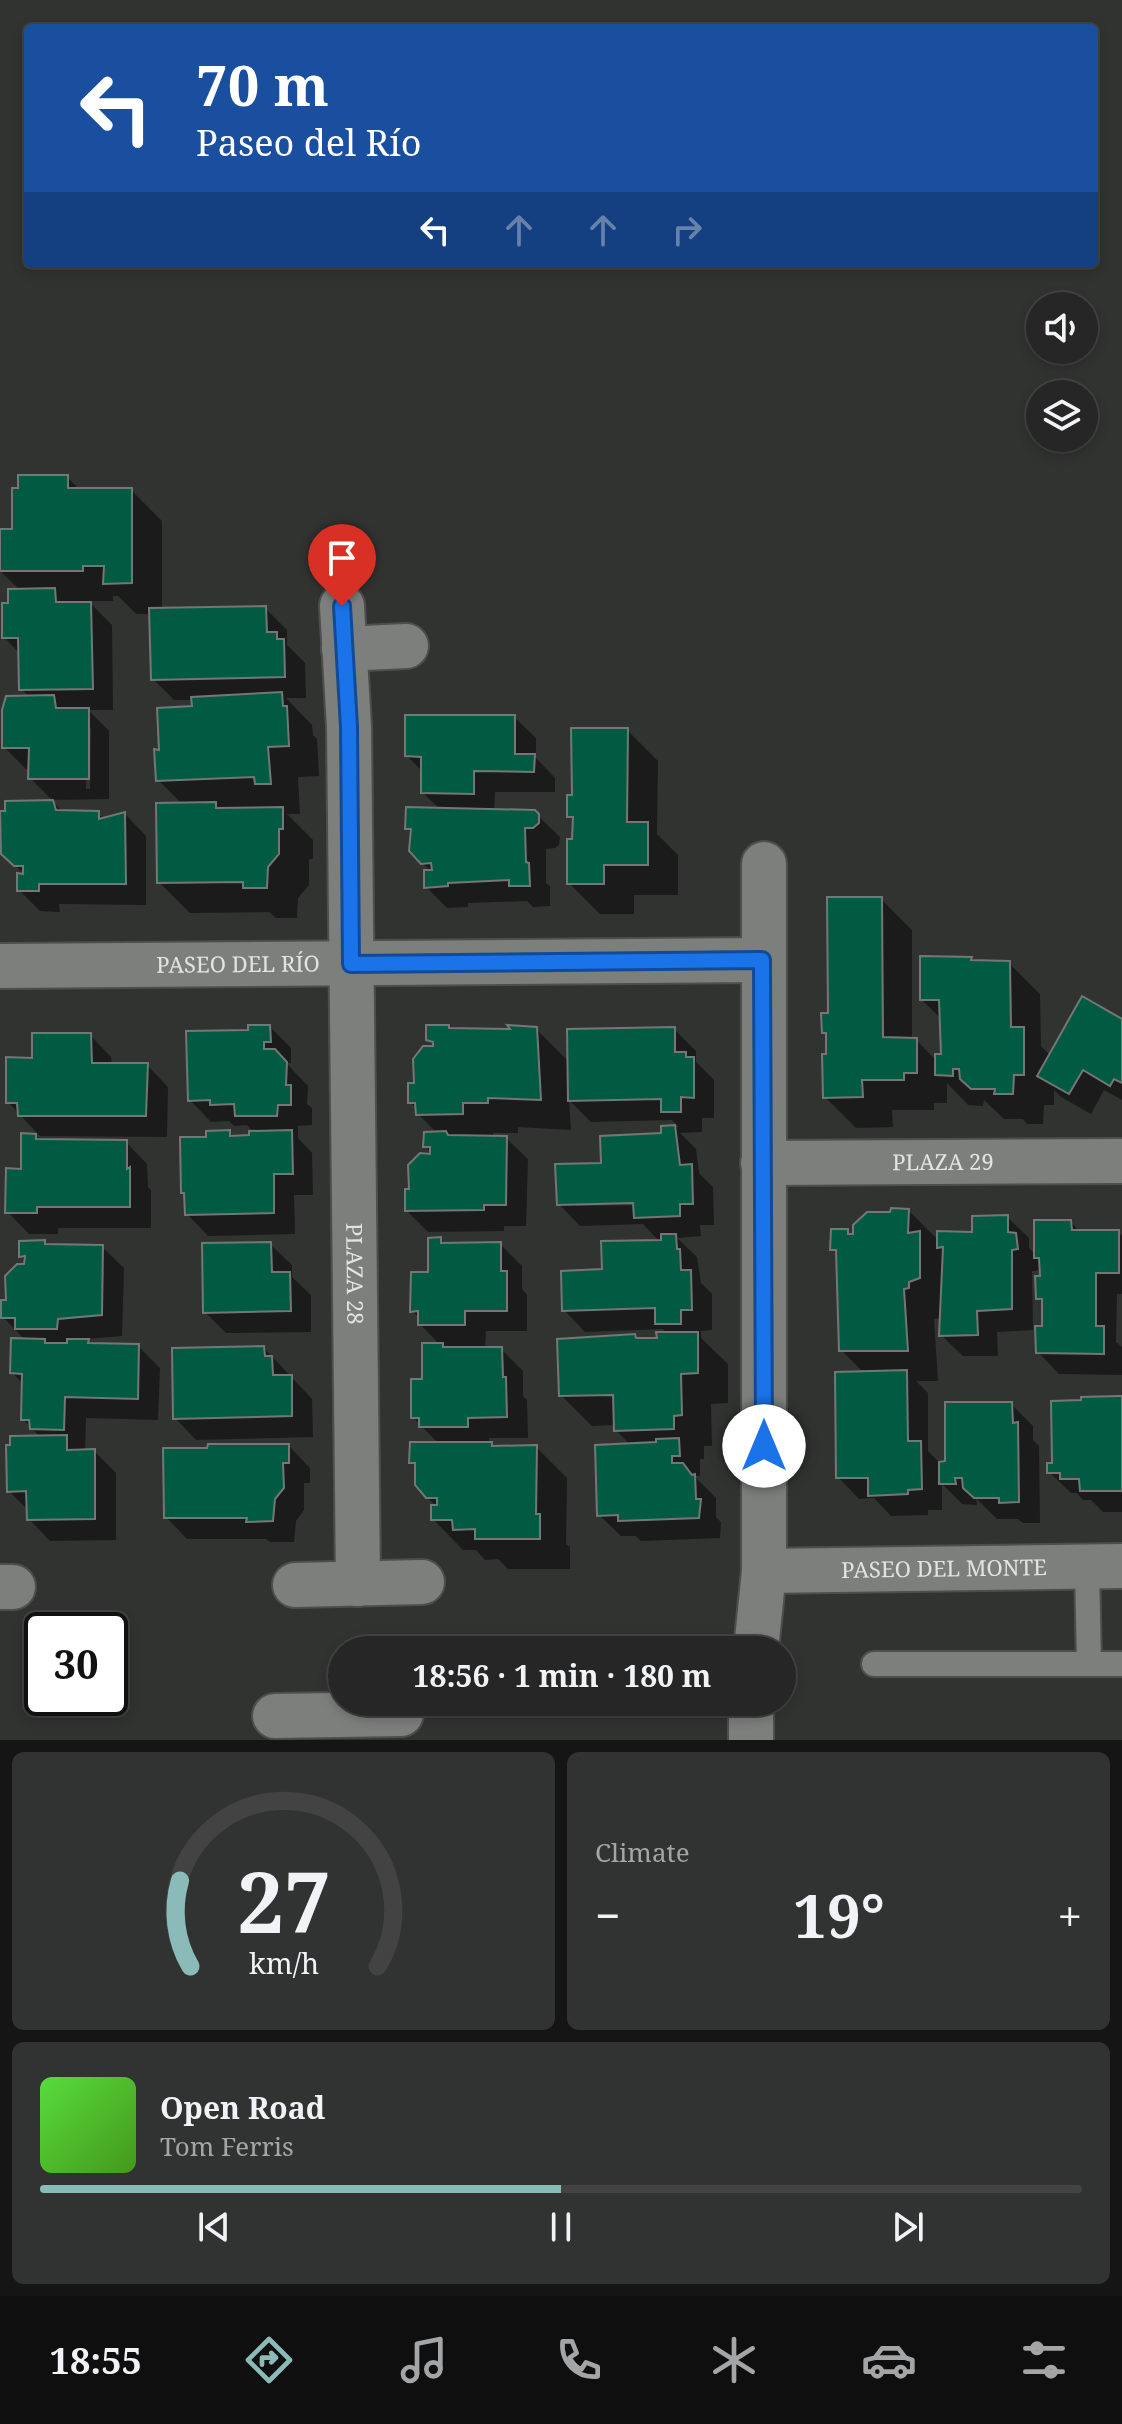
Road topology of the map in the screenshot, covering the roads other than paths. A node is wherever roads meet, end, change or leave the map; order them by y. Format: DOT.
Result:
graph roads {
  1 [pos="406,646"];
  2 [pos="764,864"];
  3 [pos="762,960"];
  4 [pos="351,964"];
  5 [pos="0,966"];
  6 [pos="1122,1161"];
  7 [pos="763,1163"];
  8 [pos="1104,1566"];
  9 [pos="764,1571"];
  10 [pos="422,1582"];
  11 [pos="358,1584"];
  12 [pos="295,1585"];
  13 [pos="757,1636"];
  14 [pos="874,1664"];
  15 [pos="1089,1664"];
  16 [pos="1122,1664"];
  17 [pos="275,1716"];
  18 [pos="391,1716"];
  19 [pos="751,1716"];
  20 [pos="336,1727"];
  21 [pos="751,1740"];
  1 -- 4 [label="street, PLAZA 28"];
  2 -- 3 [label="street"];
  3 -- 4 [label="street, PASEO DEL RÍO"];
  3 -- 7 [label="street"];
  4 -- 5 [label="street, PASEO DEL RÍO"];
  4 -- 11 [label="street, PLAZA 28"];
  6 -- 7 [label="street, PLAZA 29"];
  7 -- 9 [label="street"];
  8 -- 9 [label="street, PASEO DEL MONTE"];
  8 -- 15 [label="lane"];
  9 -- 13 [label="street"];
  10 -- 11 [label="street"];
  11 -- 12 [label="street"];
  14 -- 15 [label="lane"];
  15 -- 16 [label="lane"];
  17 -- 20 [label="street"];
  18 -- 20 [label="street"];
  19 -- 21 [label="street"];
}
